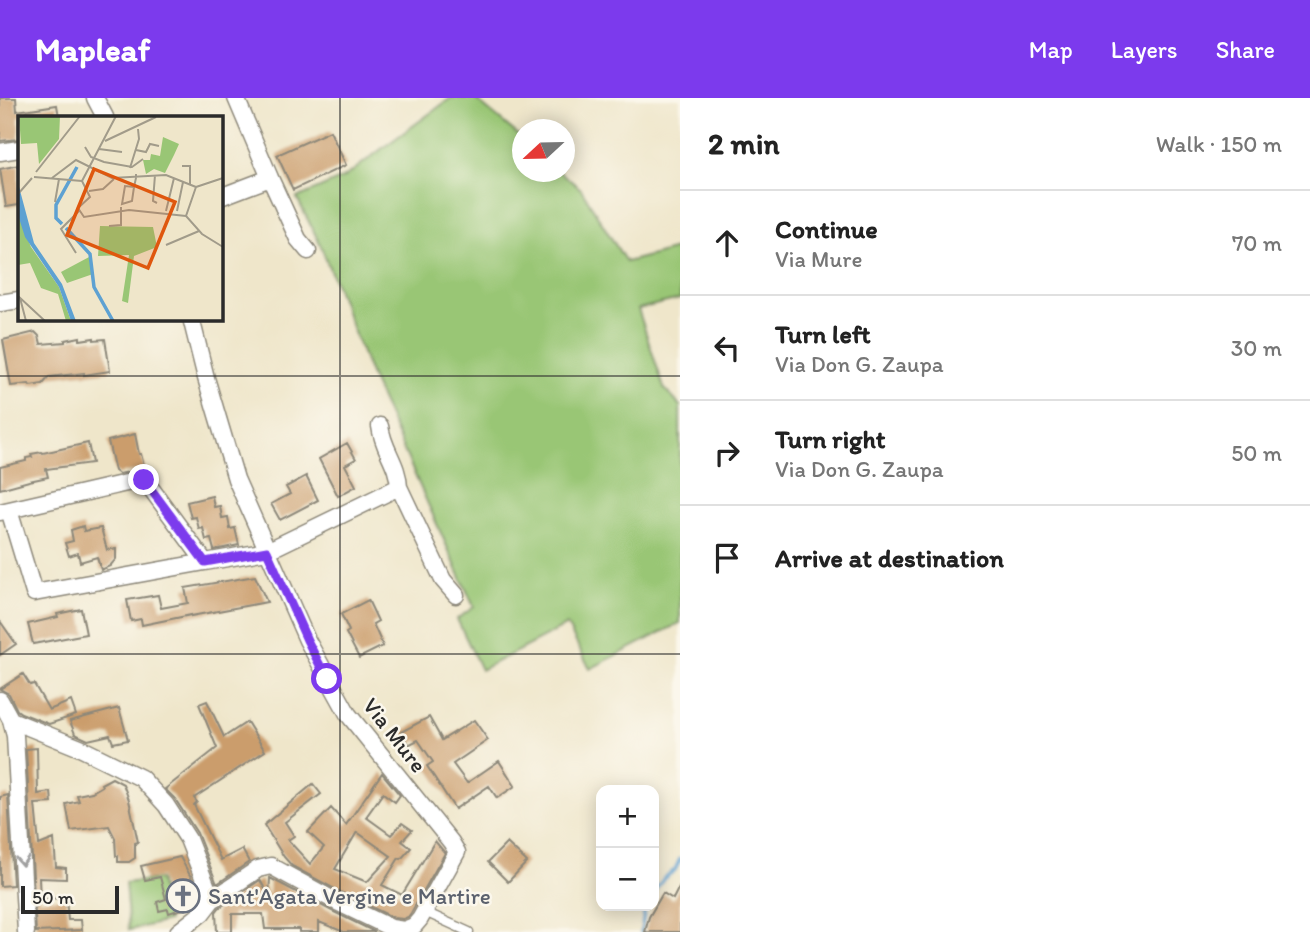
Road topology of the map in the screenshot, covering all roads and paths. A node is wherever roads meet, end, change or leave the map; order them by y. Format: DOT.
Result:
graph roads {
  1 [pos="95,98"];
  2 [pos="236,98"];
  3 [pos="104,116"];
  4 [pos="18,149"];
  5 [pos="0,152"];
  6 [pos="270,178"];
  7 [pos="222,196"];
  8 [pos="308,251"];
  9 [pos="18,300"];
  10 [pos="0,303"];
  11 [pos="191,320"];
  12 [pos="380,426"];
  13 [pos="398,488"];
  14 [pos="4,511"];
  15 [pos="267,551"];
  16 [pos="205,562"];
  17 [pos="456,595"];
  18 [pos="0,700"];
  19 [pos="11,720"];
  20 [pos="212,900"];
  21 [pos="425,912"];
  22 [pos="26,932"];
  23 [pos="178,932"];
  24 [pos="469,932"];
  1 -- 3 [label="street"];
  2 -- 6 [label="street"];
  4 -- 5 [label="street"];
  6 -- 7 [label="street"];
  6 -- 8 [label="street"];
  9 -- 10 [label="street"];
  11 -- 15 [label="street, Via Mure"];
  12 -- 13 [label="street"];
  13 -- 15 [label="street"];
  13 -- 17 [label="street"];
  14 -- 16 [label="street"];
  14 -- 16 [label="street"];
  15 -- 16 [label="street"];
  15 -- 21 [label="street, Via Mure"];
  18 -- 19 [label="street"];
  19 -- 20 [label="street"];
  19 -- 22 [label="street, one-way"];
  20 -- 21 [label="street"];
  20 -- 23 [label="street"];
  21 -- 24 [label="lane"];
}
